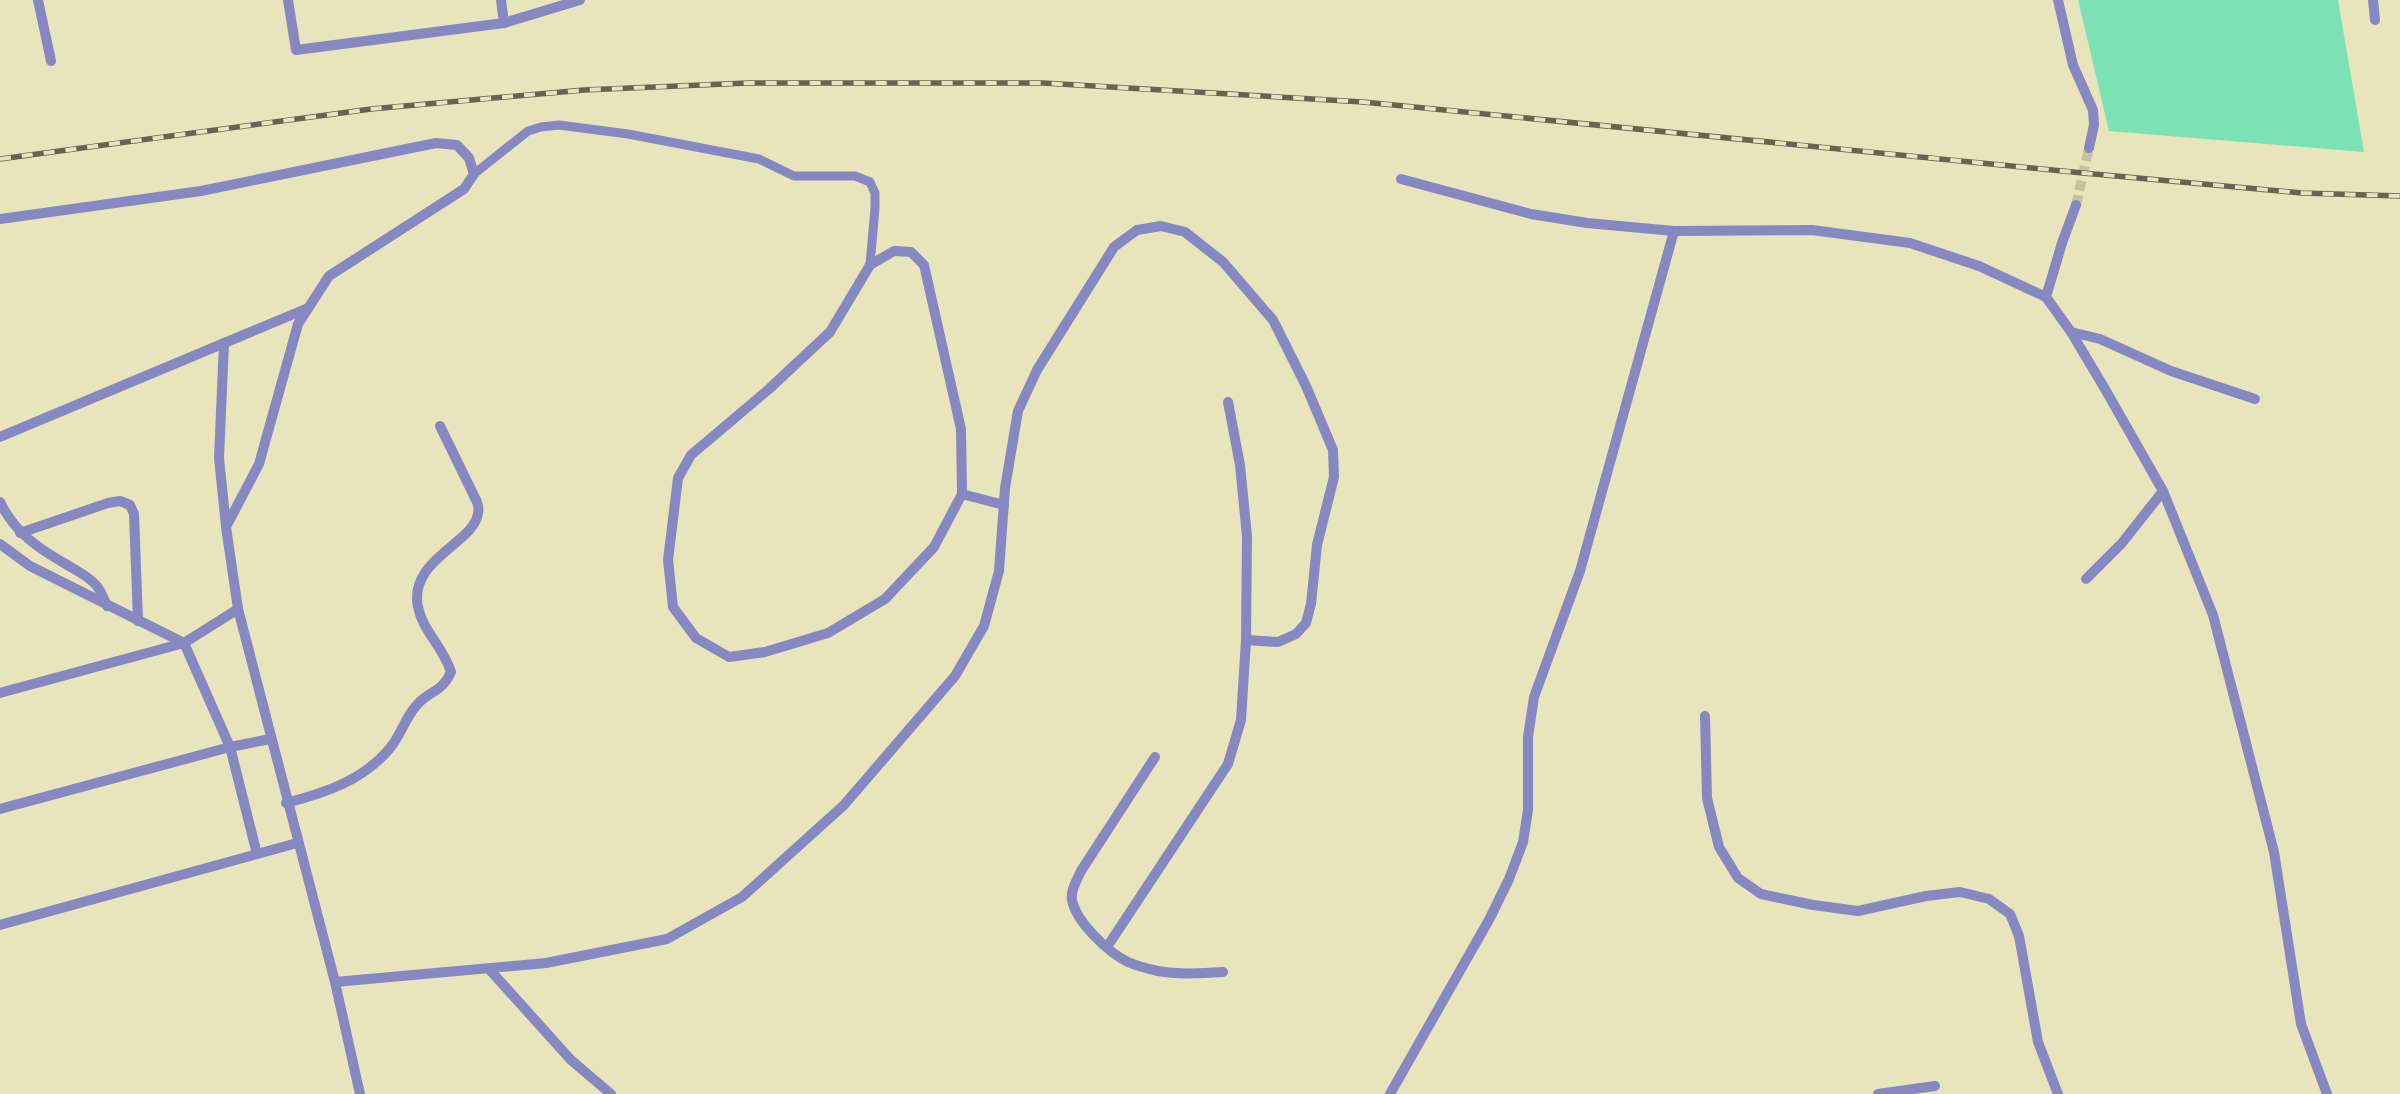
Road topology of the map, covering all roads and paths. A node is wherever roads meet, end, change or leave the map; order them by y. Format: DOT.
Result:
graph roads {
  1 [pos="38,0"];
  2 [pos="288,0"];
  3 [pos="501,0"];
  4 [pos="580,0"];
  5 [pos="2058,0"];
  6 [pos="2373,0"];
  7 [pos="2376,20"];
  8 [pos="504,23"];
  9 [pos="51,61"];
  10 [pos="2089,148"];
  11 [pos="474,174"];
  12 [pos="1401,179"];
  13 [pos="2076,205"];
  14 [pos="0,219"];
  15 [pos="1674,231"];
  16 [pos="870,265"];
  17 [pos="2046,297"];
  18 [pos="308,308"];
  19 [pos="2071,332"];
  20 [pos="224,343"];
  21 [pos="2255,399"];
  22 [pos="1228,402"];
  23 [pos="440,426"];
  24 [pos="0,437"];
  25 [pos="2163,491"];
  26 [pos="962,494"];
  27 [pos="0,502"];
  28 [pos="1004,505"];
  29 [pos="4,520"];
  30 [pos="226,527"];
  31 [pos="20,533"];
  32 [pos="0,544"];
  33 [pos="69,566"];
  34 [pos="2086,579"];
  35 [pos="60,581"];
  36 [pos="107,606"];
  37 [pos="238,609"];
  38 [pos="138,621"];
  39 [pos="1246,640"];
  40 [pos="184,643"];
  41 [pos="0,692"];
  42 [pos="1705,716"];
  43 [pos="270,739"];
  44 [pos="230,747"];
  45 [pos="1155,757"];
  46 [pos="286,803"];
  47 [pos="0,809"];
  48 [pos="297,843"];
  49 [pos="257,854"];
  50 [pos="0,925"];
  51 [pos="1107,947"];
  52 [pos="489,969"];
  53 [pos="1223,972"];
  54 [pos="335,982"];
  55 [pos="1935,1086"];
  56 [pos="360,1094"];
  57 [pos="611,1094"];
  58 [pos="1390,1094"];
  59 [pos="1878,1094"];
  60 [pos="2058,1094"];
  61 [pos="2327,1094"];
  1 -- 9 [label="street"];
  2 -- 8 [label="street"];
  3 -- 8 [label="street"];
  4 -- 8 [label="street"];
  5 -- 10 [label="street"];
  6 -- 7 [label="street"];
  11 -- 14 [label="street"];
  11 -- 16 [label="lane"];
  11 -- 18 [label="street"];
  12 -- 15 [label="street"];
  13 -- 17 [label="street"];
  15 -- 17 [label="street"];
  15 -- 58 [label="street"];
  16 -- 26 [label="street"];
  16 -- 26 [label="street"];
  17 -- 19 [label="street"];
  18 -- 20 [label="street"];
  18 -- 30 [label="street"];
  19 -- 21 [label="street"];
  19 -- 25 [label="street"];
  20 -- 24 [label="street"];
  20 -- 30 [label="street"];
  22 -- 39 [label="street"];
  23 -- 46 [label="street"];
  25 -- 34 [label="street"];
  25 -- 61 [label="street"];
  26 -- 28 [label="street"];
  27 -- 29 [label="street"];
  28 -- 39 [label="street"];
  28 -- 52 [label="street"];
  29 -- 31 [label="street"];
  30 -- 37 [label="street"];
  31 -- 33 [label="street"];
  31 -- 38 [label="street"];
  32 -- 35 [label="street"];
  33 -- 35 [label="street"];
  33 -- 36 [label="street"];
  35 -- 36 [label="street"];
  36 -- 38 [label="street"];
  37 -- 40 [label="street"];
  37 -- 43 [label="street"];
  38 -- 40 [label="street"];
  39 -- 51 [label="street"];
  40 -- 41 [label="street"];
  40 -- 44 [label="street"];
  42 -- 60 [label="street"];
  43 -- 44 [label="street"];
  43 -- 46 [label="street"];
  44 -- 47 [label="street"];
  44 -- 49 [label="street"];
  45 -- 51 [label="street"];
  46 -- 48 [label="street"];
  48 -- 49 [label="street"];
  48 -- 54 [label="street"];
  49 -- 50 [label="street"];
  51 -- 53 [label="street"];
  52 -- 54 [label="street"];
  52 -- 57 [label="street"];
  54 -- 56 [label="street"];
  55 -- 59 [label="street"];
}
